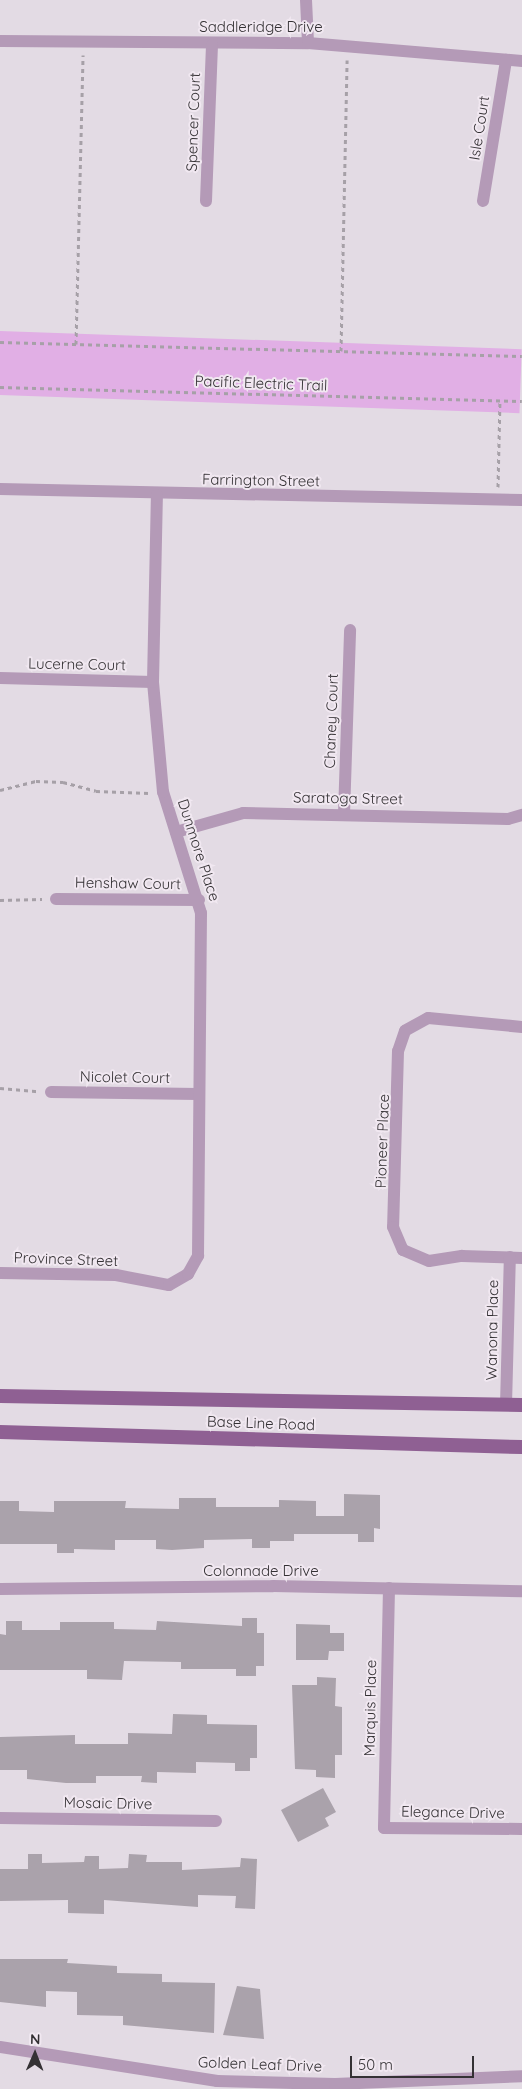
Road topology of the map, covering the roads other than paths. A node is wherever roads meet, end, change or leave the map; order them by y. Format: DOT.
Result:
graph roads {
  1 [pos="306,0"];
  2 [pos="0,41"];
  3 [pos="308,43"];
  4 [pos="212,44"];
  5 [pos="506,60"];
  6 [pos="522,60"];
  7 [pos="206,201"];
  8 [pos="483,202"];
  9 [pos="0,489"];
  10 [pos="157,495"];
  11 [pos="522,500"];
  12 [pos="350,630"];
  13 [pos="0,678"];
  14 [pos="153,682"];
  15 [pos="344,814"];
  16 [pos="522,815"];
  17 [pos="176,832"];
  18 [pos="56,899"];
  19 [pos="199,900"];
  20 [pos="522,1027"];
  21 [pos="51,1092"];
  22 [pos="198,1094"];
  23 [pos="516,1257"];
  24 [pos="0,1274"];
  25 [pos="188,1274"];
  26 [pos="0,1396"];
  27 [pos="506,1404"];
  28 [pos="522,1405"];
  29 [pos="0,1432"];
  30 [pos="522,1447"];
  31 [pos="0,1588"];
  32 [pos="388,1588"];
  33 [pos="522,1591"];
  34 [pos="0,1818"];
  35 [pos="216,1821"];
  36 [pos="384,1828"];
  37 [pos="522,1829"];
  38 [pos="0,2047"];
  39 [pos="522,2076"];
  1 -- 3 [label="street"];
  2 -- 4 [label="street, Saddleridge Drive"];
  3 -- 4 [label="street, Saddleridge Drive"];
  3 -- 5 [label="street, Saddleridge Drive"];
  4 -- 7 [label="street, Spencer Court"];
  5 -- 6 [label="street, Saddleridge Drive"];
  5 -- 8 [label="street, Isle Court"];
  9 -- 10 [label="street, Farrington Street"];
  10 -- 11 [label="street, Farrington Street"];
  10 -- 14 [label="street, Dunmore Place"];
  12 -- 15 [label="street, Chaney Court"];
  13 -- 14 [label="street, Lucerne Court"];
  14 -- 17 [label="street, Dunmore Place"];
  15 -- 16 [label="street, Saratoga Street"];
  15 -- 17 [label="street, Saratoga Street"];
  17 -- 19 [label="street, Dunmore Place"];
  18 -- 19 [label="street, Henshaw Court"];
  19 -- 22 [label="street, Dunmore Place"];
  20 -- 23 [label="street, Pioneer Place"];
  21 -- 22 [label="street, Nicolet Court"];
  22 -- 25 [label="street, Dunmore Place"];
  23 -- 27 [label="street, Wanona Place"];
  24 -- 25 [label="street, Province Street"];
  26 -- 27 [label="main road, Base Line Road"];
  27 -- 28 [label="main road, Base Line Road"];
  29 -- 30 [label="main road, Base Line Road"];
  31 -- 32 [label="street, Colonnade Drive"];
  32 -- 33 [label="street, Colonnade Drive"];
  32 -- 36 [label="street, Marquis Place"];
  34 -- 35 [label="street, Mosaic Drive"];
  36 -- 37 [label="street, Elegance Drive"];
  38 -- 39 [label="street, Golden Leaf Drive"];
}
